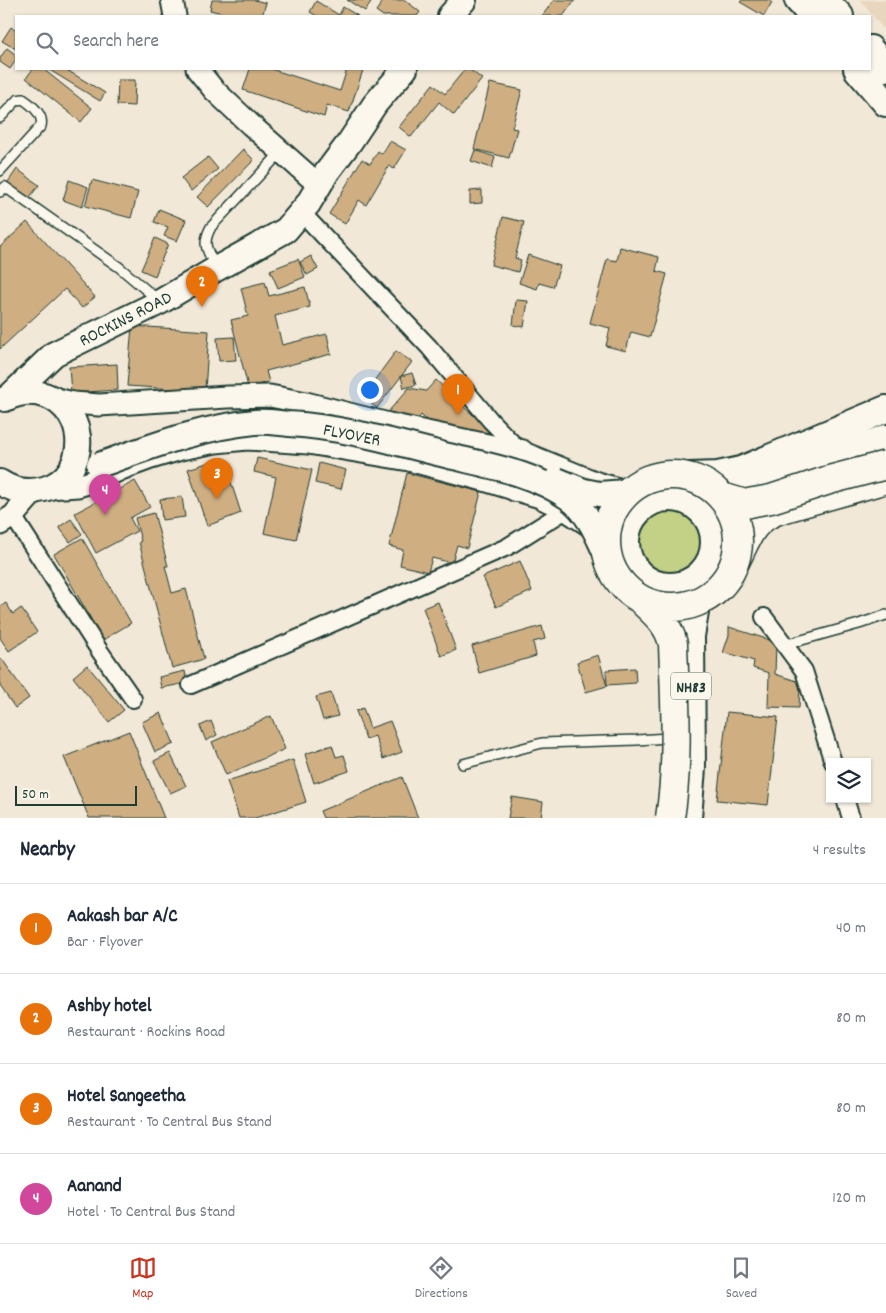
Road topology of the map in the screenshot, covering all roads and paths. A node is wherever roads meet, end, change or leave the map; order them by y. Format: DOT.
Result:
graph roads {
  1 [pos="172,0"];
  2 [pos="464,0"];
  3 [pos="479,0"];
  4 [pos="798,0"];
  5 [pos="825,0"];
  6 [pos="175,15"];
  7 [pos="451,15"];
  8 [pos="467,15"];
  9 [pos="811,15"];
  10 [pos="839,15"];
  11 [pos="871,50"];
  12 [pos="886,68"];
  13 [pos="199,70"];
  14 [pos="404,70"];
  15 [pos="420,70"];
  16 [pos="858,70"];
  17 [pos="886,103"];
  18 [pos="0,118"];
  19 [pos="349,143"];
  20 [pos="281,152"];
  21 [pos="0,171"];
  22 [pos="2,186"];
  23 [pos="320,186"];
  24 [pos="301,212"];
  25 [pos="216,268"];
  26 [pos="160,302"];
  27 [pos="52,398"];
  28 [pos="4,400"];
  29 [pos="886,409"];
  30 [pos="886,438"];
  31 [pos="522,452"];
  32 [pos="91,454"];
  33 [pos="886,465"];
  34 [pos="886,479"];
  35 [pos="0,482"];
  36 [pos="761,485"];
  37 [pos="49,486"];
  38 [pos="516,489"];
  39 [pos="674,491"];
  40 [pos="626,492"];
  41 [pos="722,497"];
  42 [pos="566,510"];
  43 [pos="7,520"];
  44 [pos="720,555"];
  45 [pos="623,561"];
  46 [pos="642,601"];
  47 [pos="700,602"];
  48 [pos="886,615"];
  49 [pos="764,617"];
  50 [pos="784,645"];
  51 [pos="191,685"];
  52 [pos="133,699"];
  53 [pos="668,738"];
  54 [pos="832,758"];
  55 [pos="463,764"];
  56 [pos="846,803"];
  57 [pos="661,818"];
  58 [pos="670,818"];
  59 [pos="678,818"];
  60 [pos="688,818"];
  61 [pos="851,818"];
  1 -- 6 [label="street"];
  2 -- 7 [label="main road"];
  3 -- 8 [label="main road"];
  4 -- 9 [label="main road"];
  5 -- 10 [label="main road"];
  11 -- 12 [label="main road"];
  13 -- 20 [label="street"];
  14 -- 19 [label="main road, ROCKINS ROAD"];
  15 -- 19 [label="main road, ROCKINS ROAD"];
  16 -- 17 [label="main road"];
  18 -- 21 [label="lane"];
  19 -- 23 [label="main road, ROCKINS ROAD"];
  20 -- 23 [label="street"];
  20 -- 25 [label="lane"];
  22 -- 26 [label="lane"];
  23 -- 24 [label="main road, ROCKINS ROAD"];
  24 -- 25 [label="main road, ROCKINS ROAD"];
  24 -- 31 [label="street"];
  25 -- 26 [label="main road, ROCKINS ROAD"];
  26 -- 28 [label="main road, ROCKINS ROAD"];
  27 -- 28 [label="main road"];
  27 -- 31 [label="street"];
  27 -- 32 [label="main road"];
  29 -- 39 [label="main road"];
  30 -- 36 [label="main road"];
  31 -- 38 [label="main road"];
  31 -- 39 [label="street"];
  32 -- 37 [label="main road, FLYOVER"];
  32 -- 40 [label="main road, FLYOVER, bridge"];
  32 -- 45 [label="main road, FLYOVER, bridge"];
  33 -- 41 [label="highway, bridge"];
  34 -- 44 [label="highway, bridge"];
  35 -- 37 [label="main road"];
  36 -- 39 [label="main road"];
  36 -- 44 [label="main road"];
  37 -- 38 [label="street"];
  37 -- 43 [label="street"];
  38 -- 42 [label="street"];
  39 -- 40 [label="highway, bridge"];
  39 -- 41 [label="highway, bridge"];
  39 -- 44 [label="main road"];
  39 -- 45 [label="main road"];
  40 -- 45 [label="highway, bridge"];
  41 -- 44 [label="highway, bridge"];
  42 -- 45 [label="street"];
  42 -- 51 [label="street"];
  43 -- 52 [label="street"];
  44 -- 45 [label="main road"];
  44 -- 47 [label="highway, bridge"];
  44 -- 60 [label="main road, NH83"];
  45 -- 46 [label="highway, bridge"];
  45 -- 53 [label="main road"];
  46 -- 47 [label="highway, bridge"];
  46 -- 58 [label="highway, NH83, bridge"];
  47 -- 59 [label="highway"];
  48 -- 50 [label="lane"];
  49 -- 50 [label="street"];
  50 -- 54 [label="street"];
  53 -- 55 [label="lane"];
  53 -- 57 [label="main road"];
  56 -- 61 [label="street"];
}
